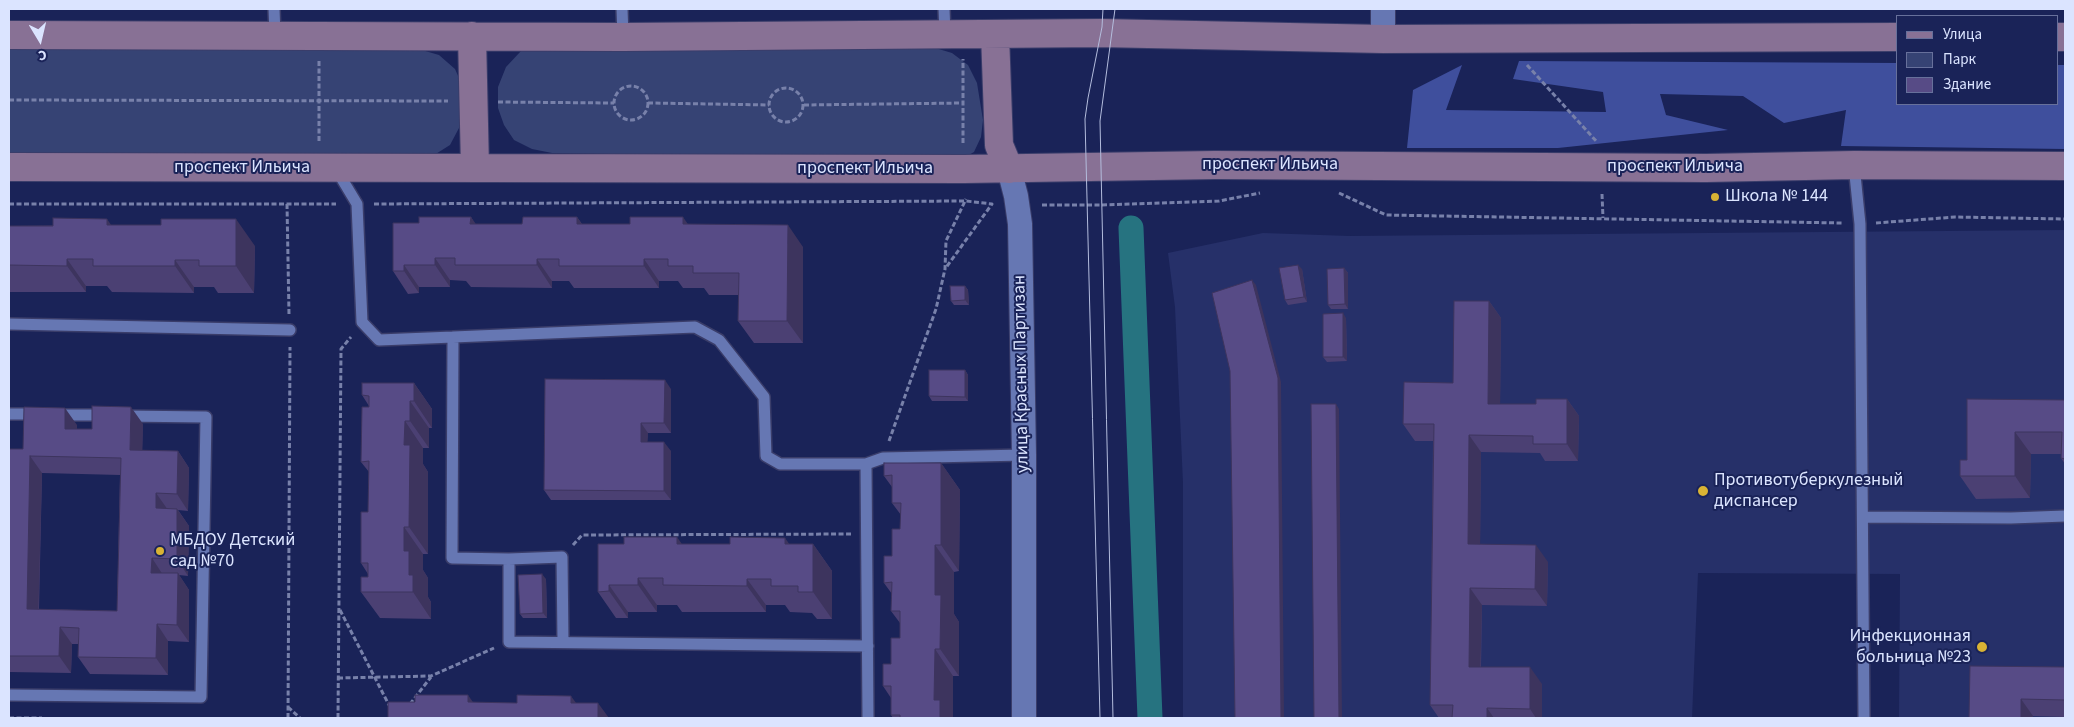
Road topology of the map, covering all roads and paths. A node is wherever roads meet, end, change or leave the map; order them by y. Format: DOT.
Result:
graph roads {
  1 [pos="274,9"];
  2 [pos="622,9"];
  3 [pos="1383,9"];
  4 [pos="945,22"];
  5 [pos="995,34"];
  6 [pos="9,35"];
  7 [pos="275,36"];
  8 [pos="472,36"];
  9 [pos="623,37"];
  10 [pos="1896,37"];
  11 [pos="1383,39"];
  12 [pos="319,56"];
  13 [pos="1521,58"];
  14 [pos="963,59"];
  15 [pos="9,100"];
  16 [pos="320,101"];
  17 [pos="454,102"];
  18 [pos="497,102"];
  19 [pos="614,103"];
  20 [pos="648,103"];
  21 [pos="962,104"];
  22 [pos="769,105"];
  23 [pos="804,105"];
  24 [pos="1601,146"];
  25 [pos="963,151"];
  26 [pos="327,158"];
  27 [pos="1854,165"];
  28 [pos="2065,166"];
  29 [pos="9,167"];
  30 [pos="474,168"];
  31 [pos="1009,169"];
  32 [pos="1602,186"];
  33 [pos="1334,191"];
  34 [pos="966,192"];
  35 [pos="1264,192"];
  36 [pos="966,201"];
  37 [pos="9,204"];
  38 [pos="287,204"];
  39 [pos="357,204"];
  40 [pos="1034,205"];
  41 [pos="1603,218"];
  42 [pos="2065,219"];
  43 [pos="1860,224"];
  44 [pos="945,269"];
  45 [pos="362,322"];
  46 [pos="9,324"];
  47 [pos="290,330"];
  48 [pos="453,338"];
  49 [pos="9,414"];
  50 [pos="1024,455"];
  51 [pos="883,458"];
  52 [pos="866,464"];
  53 [pos="2065,516"];
  54 [pos="1862,517"];
  55 [pos="866,534"];
  56 [pos="562,557"];
  57 [pos="509,558"];
  58 [pos="339,608"];
  59 [pos="508,642"];
  60 [pos="563,642"];
  61 [pos="868,646"];
  62 [pos="431,676"];
  63 [pos="375,677"];
  64 [pos="338,678"];
  65 [pos="9,695"];
  66 [pos="288,707"];
  67 [pos="392,710"];
  68 [pos="404,711"];
  69 [pos="9,718"];
  70 [pos="42,718"];
  71 [pos="288,718"];
  72 [pos="300,718"];
  73 [pos="338,718"];
  74 [pos="868,718"];
  75 [pos="1024,718"];
  76 [pos="1864,718"];
  1 -- 7 [label="lane"];
  2 -- 9 [label="lane"];
  3 -- 11 [label="street"];
  4 -- 5 [label="street"];
  4 -- 9 [label="street"];
  5 -- 11 [label="street"];
  5 -- 31 [label="street, улица Красных Партизан"];
  6 -- 7 [label="street"];
  7 -- 8 [label="street"];
  8 -- 9 [label="street"];
  8 -- 30 [label="street"];
  10 -- 11 [label="street"];
  12 -- 16 [label="path"];
  13 -- 24 [label="path"];
  14 -- 21 [label="path"];
  15 -- 16 [label="path"];
  16 -- 17 [label="path"];
  16 -- 26 [label="path"];
  18 -- 19 [label="path"];
  19 -- 20 [label="path"];
  19 -- 20 [label="path"];
  20 -- 22 [label="path"];
  21 -- 23 [label="path"];
  21 -- 25 [label="path"];
  22 -- 23 [label="path"];
  22 -- 23 [label="path"];
  26 -- 29 [label="street, проспект Ильича"];
  26 -- 30 [label="street, проспект Ильича"];
  26 -- 39 [label="lane"];
  27 -- 28 [label="street, проспект Ильича"];
  27 -- 31 [label="street, проспект Ильича"];
  27 -- 43 [label="lane"];
  30 -- 31 [label="street, проспект Ильича"];
  31 -- 50 [label="street, улица Красных Партизан"];
  32 -- 41 [label="path"];
  33 -- 41 [label="path"];
  34 -- 36 [label="path"];
  35 -- 40 [label="path"];
  36 -- 39 [label="path"];
  36 -- 44 [label="path"];
  36 -- 44 [label="path"];
  37 -- 38 [label="path"];
  38 -- 39 [label="path"];
  38 -- 47 [label="path"];
  39 -- 45 [label="lane"];
  41 -- 43 [label="path"];
  42 -- 43 [label="path"];
  43 -- 54 [label="lane"];
  44 -- 51 [label="path"];
  45 -- 48 [label="lane"];
  45 -- 58 [label="path"];
  46 -- 47 [label="lane"];
  47 -- 66 [label="path"];
  48 -- 52 [label="lane"];
  48 -- 57 [label="lane"];
  49 -- 65 [label="lane"];
  50 -- 51 [label="lane"];
  50 -- 75 [label="street, улица Красных Партизан"];
  51 -- 52 [label="lane"];
  52 -- 55 [label="lane"];
  53 -- 54 [label="lane"];
  54 -- 76 [label="lane"];
  55 -- 56 [label="path"];
  55 -- 61 [label="lane"];
  56 -- 57 [label="lane"];
  56 -- 60 [label="lane"];
  57 -- 59 [label="lane"];
  58 -- 63 [label="path"];
  58 -- 64 [label="path"];
  59 -- 60 [label="lane"];
  59 -- 62 [label="path"];
  60 -- 61 [label="lane"];
  61 -- 74 [label="lane"];
  62 -- 63 [label="path"];
  62 -- 68 [label="path"];
  63 -- 64 [label="path"];
  63 -- 67 [label="path"];
  64 -- 73 [label="path"];
  66 -- 71 [label="path"];
  66 -- 72 [label="path"];
  69 -- 70 [label="path"];
}
